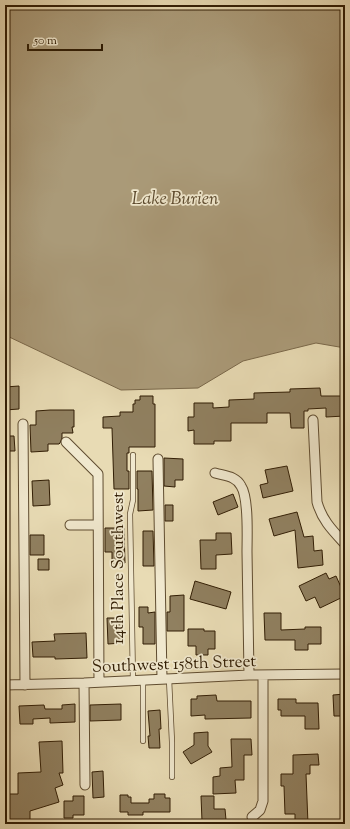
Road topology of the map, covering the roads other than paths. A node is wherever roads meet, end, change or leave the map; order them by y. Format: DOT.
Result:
graph roads {
  1 [pos="313,420"];
  2 [pos="23,424"];
  3 [pos="66,442"];
  4 [pos="133,456"];
  5 [pos="158,459"];
  6 [pos="215,473"];
  7 [pos="70,525"];
  8 [pos="98,525"];
  9 [pos="345,544"];
  10 [pos="345,674"];
  11 [pos="263,675"];
  12 [pos="249,676"];
  13 [pos="165,679"];
  14 [pos="138,681"];
  15 [pos="99,682"];
  16 [pos="84,683"];
  17 [pos="5,685"];
  18 [pos="24,685"];
  19 [pos="143,741"];
  20 [pos="172,777"];
  21 [pos="85,785"];
  22 [pos="252,817"];
  1 -- 9 [label="street"];
  2 -- 18 [label="street"];
  3 -- 8 [label="street"];
  4 -- 14 [label="lane, 14th Place Southwest"];
  5 -- 13 [label="street"];
  6 -- 12 [label="street"];
  7 -- 8 [label="street"];
  8 -- 15 [label="street"];
  10 -- 11 [label="street, Southwest 158th Street"];
  11 -- 12 [label="street, Southwest 158th Street"];
  11 -- 22 [label="street"];
  12 -- 13 [label="street, Southwest 158th Street"];
  13 -- 14 [label="street, Southwest 158th Street"];
  13 -- 20 [label="lane"];
  14 -- 15 [label="street, Southwest 158th Street"];
  14 -- 19 [label="lane, 14th Place Southwest"];
  15 -- 16 [label="street, Southwest 158th Street"];
  16 -- 18 [label="street, Southwest 158th Street"];
  16 -- 21 [label="street"];
  17 -- 18 [label="street, Southwest 158th Street"];
}
